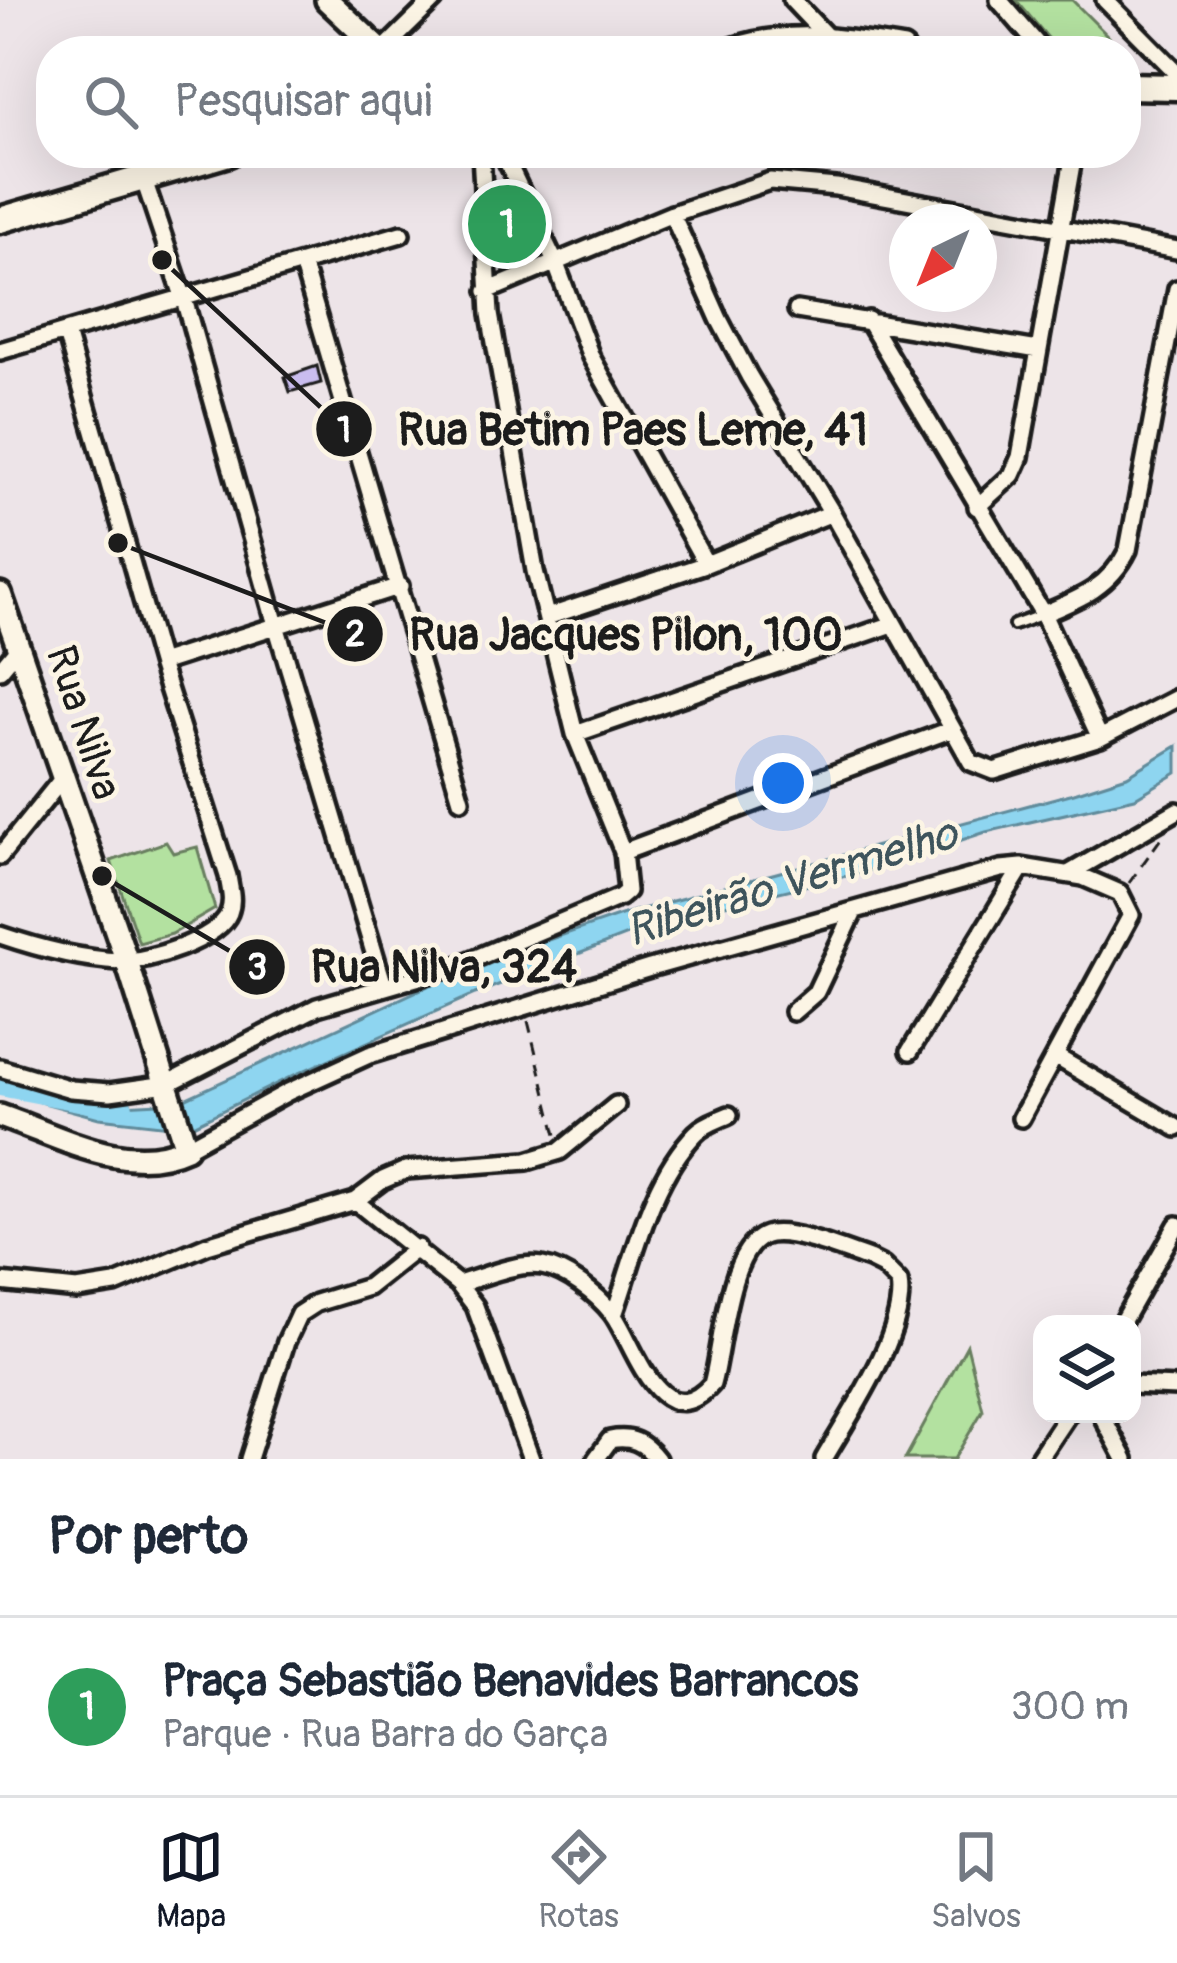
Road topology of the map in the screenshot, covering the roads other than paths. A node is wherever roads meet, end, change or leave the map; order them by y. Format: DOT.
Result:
graph roads {
  1 [pos="327,0"];
  2 [pos="434,0"];
  3 [pos="792,0"];
  4 [pos="999,0"];
  5 [pos="1105,0"];
  6 [pos="366,36"];
  7 [pos="397,36"];
  8 [pos="826,36"];
  9 [pos="1030,36"];
  10 [pos="1141,36"];
  11 [pos="1141,36"];
  12 [pos="1177,73"];
  13 [pos="1141,86"];
  14 [pos="1177,87"];
  15 [pos="176,168"];
  16 [pos="482,168"];
  17 [pos="510,168"];
  18 [pos="1071,168"];
  19 [pos="143,177"];
  20 [pos="672,214"];
  21 [pos="0,220"];
  22 [pos="1061,230"];
  23 [pos="401,234"];
  24 [pos="1177,250"];
  25 [pos="302,262"];
  26 [pos="556,264"];
  27 [pos="1177,289"];
  28 [pos="487,291"];
  29 [pos="184,299"];
  30 [pos="797,310"];
  31 [pos="868,320"];
  32 [pos="66,333"];
  33 [pos="0,350"];
  34 [pos="1038,350"];
  35 [pos="977,507"];
  36 [pos="832,513"];
  37 [pos="706,564"];
  38 [pos="400,586"];
  39 [pos="0,594"];
  40 [pos="1043,614"];
  41 [pos="547,617"];
  42 [pos="893,624"];
  43 [pos="276,625"];
  44 [pos="1015,625"];
  45 [pos="20,647"];
  46 [pos="160,663"];
  47 [pos="0,670"];
  48 [pos="1177,698"];
  49 [pos="950,730"];
  50 [pos="575,734"];
  51 [pos="1100,738"];
  52 [pos="62,779"];
  53 [pos="460,800"];
  54 [pos="1173,818"];
  55 [pos="623,852"];
  56 [pos="0,856"];
  57 [pos="1022,867"];
  58 [pos="1070,874"];
  59 [pos="853,914"];
  60 [pos="0,934"];
  61 [pos="127,962"];
  62 [pos="384,986"];
  63 [pos="794,1012"];
  64 [pos="910,1052"];
  65 [pos="1055,1057"];
  66 [pos="0,1068"];
  67 [pos="169,1089"];
  68 [pos="616,1105"];
  69 [pos="729,1115"];
  70 [pos="0,1116"];
  71 [pos="1021,1118"];
  72 [pos="1177,1128"];
  73 [pos="185,1141"];
  74 [pos="355,1201"];
  75 [pos="1177,1225"];
  76 [pos="417,1248"];
  77 [pos="0,1282"];
  78 [pos="458,1284"];
  79 [pos="614,1315"];
  80 [pos="1126,1315"];
  81 [pos="1141,1385"];
  82 [pos="1177,1387"];
  83 [pos="1062,1423"];
  84 [pos="1106,1423"];
  85 [pos="249,1459"];
  86 [pos="531,1459"];
  87 [pos="596,1459"];
  88 [pos="657,1459"];
  89 [pos="824,1459"];
  90 [pos="1038,1459"];
  91 [pos="1125,1459"];
  1 -- 6 [label="street"];
  2 -- 7 [label="street"];
  3 -- 8 [label="street"];
  4 -- 9 [label="street"];
  5 -- 10 [label="street"];
  11 -- 12 [label="street"];
  13 -- 14 [label="main road"];
  15 -- 19 [label="main road"];
  16 -- 28 [label="street"];
  17 -- 26 [label="street"];
  18 -- 22 [label="street"];
  19 -- 21 [label="main road"];
  19 -- 29 [label="street"];
  20 -- 22 [label="street"];
  20 -- 26 [label="street"];
  20 -- 36 [label="street"];
  22 -- 24 [label="street"];
  22 -- 34 [label="street"];
  23 -- 25 [label="street"];
  25 -- 29 [label="street"];
  25 -- 38 [label="street"];
  26 -- 28 [label="street"];
  26 -- 37 [label="street"];
  27 -- 40 [label="street"];
  28 -- 41 [label="street"];
  29 -- 32 [label="street"];
  29 -- 43 [label="street"];
  30 -- 31 [label="street"];
  31 -- 34 [label="street"];
  31 -- 35 [label="street"];
  32 -- 33 [label="street"];
  32 -- 46 [label="street"];
  34 -- 35 [label="street"];
  35 -- 40 [label="street"];
  36 -- 37 [label="street"];
  36 -- 42 [label="street"];
  37 -- 41 [label="street"];
  38 -- 43 [label="street"];
  38 -- 53 [label="street"];
  39 -- 45 [label="street, Rua Nilva"];
  40 -- 44 [label="lane"];
  40 -- 51 [label="street"];
  41 -- 50 [label="street"];
  42 -- 49 [label="street"];
  42 -- 50 [label="street"];
  43 -- 46 [label="street"];
  43 -- 62 [label="street"];
  45 -- 47 [label="street"];
  45 -- 52 [label="street, Rua Nilva"];
  46 -- 61 [label="street"];
  48 -- 51 [label="street"];
  49 -- 51 [label="street"];
  49 -- 55 [label="street"];
  50 -- 55 [label="street"];
  52 -- 56 [label="street"];
  52 -- 61 [label="street, Rua Nilva"];
  54 -- 58 [label="street"];
  55 -- 62 [label="street"];
  57 -- 58 [label="street"];
  57 -- 59 [label="street"];
  57 -- 64 [label="street"];
  58 -- 65 [label="street"];
  59 -- 63 [label="street"];
  59 -- 73 [label="street"];
  60 -- 61 [label="street"];
  61 -- 67 [label="street, Rua Nilva"];
  62 -- 67 [label="street"];
  65 -- 71 [label="street"];
  65 -- 72 [label="street"];
  66 -- 67 [label="street"];
  67 -- 73 [label="street, Rua Nilva"];
  68 -- 74 [label="street"];
  69 -- 79 [label="street"];
  70 -- 73 [label="street"];
  74 -- 76 [label="street"];
  74 -- 77 [label="street"];
  75 -- 80 [label="street"];
  76 -- 78 [label="street"];
  76 -- 85 [label="street"];
  78 -- 79 [label="street"];
  78 -- 86 [label="street"];
  79 -- 89 [label="street"];
  81 -- 82 [label="street"];
  83 -- 90 [label="street"];
  84 -- 91 [label="street"];
  87 -- 88 [label="street"];
}
